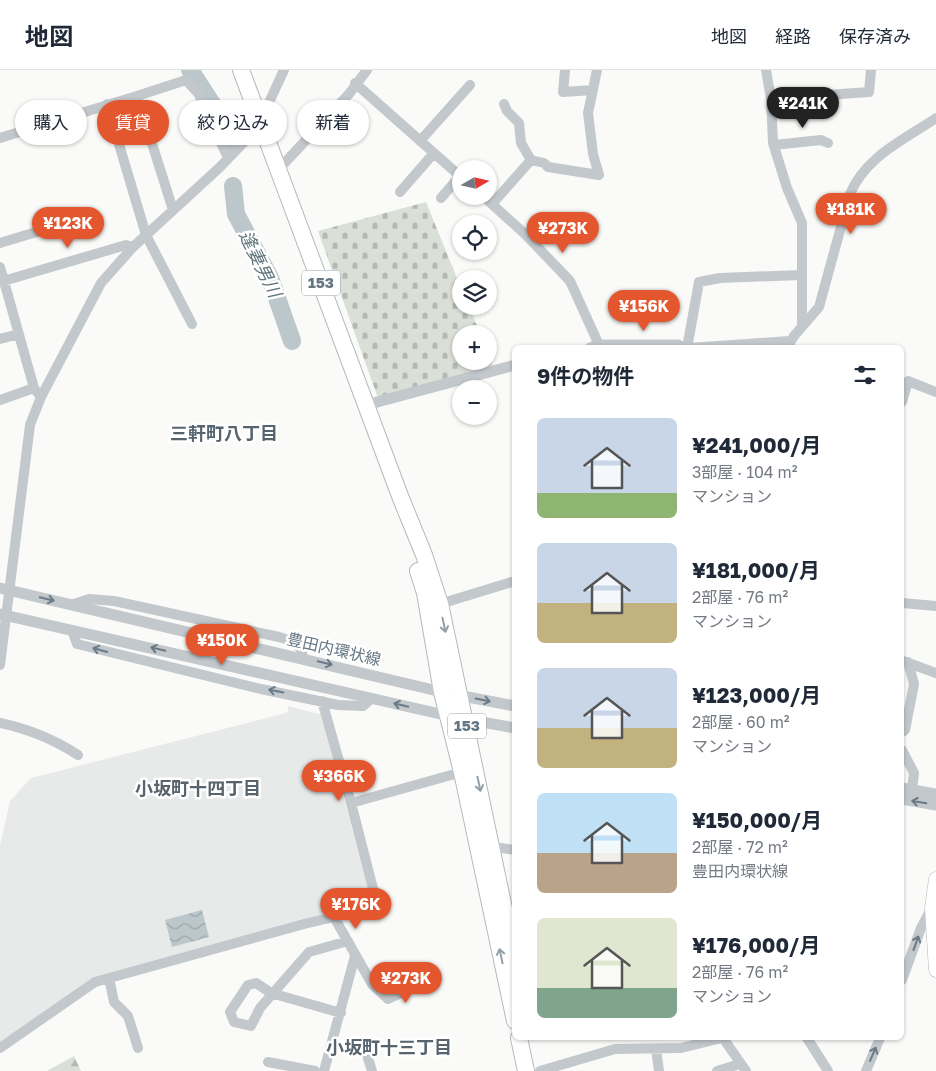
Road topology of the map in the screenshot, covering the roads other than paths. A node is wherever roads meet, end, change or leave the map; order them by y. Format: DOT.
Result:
graph roads {
  1 [pos="241,70"];
  2 [pos="284,70"];
  3 [pos="367,70"];
  4 [pos="565,70"];
  5 [pos="597,70"];
  6 [pos="766,70"];
  7 [pos="871,70"];
  8 [pos="355,83"];
  9 [pos="470,85"];
  10 [pos="593,90"];
  11 [pos="137,96"];
  12 [pos="771,99"];
  13 [pos="122,100"];
  14 [pos="252,100"];
  15 [pos="270,100"];
  16 [pos="504,104"];
  17 [pos="97,107"];
  18 [pos="936,118"];
  19 [pos="0,138"];
  20 [pos="420,141"];
  21 [pos="828,143"];
  22 [pos="119,145"];
  23 [pos="240,145"];
  24 [pos="269,145"];
  25 [pos="774,145"];
  26 [pos="434,153"];
  27 [pos="228,158"];
  28 [pos="531,160"];
  29 [pos="452,169"];
  30 [pos="278,170"];
  31 [pos="452,186"];
  32 [pos="400,192"];
  33 [pos="498,197"];
  34 [pos="441,198"];
  35 [pos="493,205"];
  36 [pos="173,210"];
  37 [pos="43,230"];
  38 [pos="146,235"];
  39 [pos="0,243"];
  40 [pos="133,247"];
  41 [pos="0,267"];
  42 [pos="801,275"];
  43 [pos="2,281"];
  44 [pos="192,324"];
  45 [pos="802,327"];
  46 [pos="19,334"];
  47 [pos="0,339"];
  48 [pos="788,344"];
  49 [pos="594,345"];
  50 [pos="687,345"];
  51 [pos="762,345"];
  52 [pos="512,366"];
  53 [pos="34,388"];
  54 [pos="936,392"];
  55 [pos="904,395"];
  56 [pos="41,396"];
  57 [pos="0,400"];
  58 [pos="366,405"];
  59 [pos="400,496"];
  60 [pos="512,581"];
  61 [pos="5,589"];
  62 [pos="904,603"];
  63 [pos="440,604"];
  64 [pos="71,605"];
  65 [pos="936,606"];
  66 [pos="3,615"];
  67 [pos="72,630"];
  68 [pos="302,658"];
  69 [pos="905,661"];
  70 [pos="0,665"];
  71 [pos="936,673"];
  72 [pos="442,692"];
  73 [pos="460,696"];
  74 [pos="372,698"];
  75 [pos="322,701"];
  76 [pos="512,705"];
  77 [pos="449,716"];
  78 [pos="465,718"];
  79 [pos="0,723"];
  80 [pos="512,727"];
  81 [pos="904,731"];
  82 [pos="904,754"];
  83 [pos="78,755"];
  84 [pos="462,772"];
  85 [pos="907,789"];
  86 [pos="936,794"];
  87 [pos="904,799"];
  88 [pos="351,803"];
  89 [pos="936,805"];
  90 [pos="493,848"];
  91 [pos="512,850"];
  92 [pos="936,879"];
  93 [pos="932,908"];
  94 [pos="334,917"];
  95 [pos="348,941"];
  96 [pos="512,946"];
  97 [pos="355,956"];
  98 [pos="936,970"];
  99 [pos="904,975"];
  100 [pos="109,978"];
  101 [pos="414,987"];
  102 [pos="271,993"];
  103 [pos="512,1007"];
  104 [pos="341,1013"];
  105 [pos="518,1040"];
  106 [pos="530,1040"];
  107 [pos="714,1040"];
  108 [pos="723,1040"];
  109 [pos="809,1040"];
  110 [pos="879,1040"];
  111 [pos="0,1048"];
  112 [pos="138,1048"];
  113 [pos="656,1049"];
  114 [pos="366,1052"];
  115 [pos="268,1062"];
  116 [pos="743,1067"];
  117 [pos="315,1071"];
  118 [pos="324,1071"];
  119 [pos="372,1071"];
  120 [pos="526,1071"];
  121 [pos="538,1071"];
  122 [pos="658,1071"];
  123 [pos="717,1071"];
  124 [pos="828,1071"];
  125 [pos="866,1071"];
  1 -- 14 [label="highway, 153"];
  2 -- 15 [label="street"];
  3 -- 8 [label="street"];
  4 -- 10 [label="street"];
  5 -- 10 [label="street"];
  6 -- 12 [label="street"];
  7 -- 12 [label="street"];
  8 -- 20 [label="street"];
  8 -- 30 [label="street"];
  9 -- 20 [label="street"];
  10 -- 28 [label="street"];
  11 -- 13 [label="street"];
  11 -- 27 [label="street"];
  11 -- 36 [label="street"];
  12 -- 25 [label="street"];
  16 -- 28 [label="street"];
  17 -- 19 [label="street"];
  18 -- 45 [label="street"];
  20 -- 26 [label="street"];
  21 -- 25 [label="street"];
  22 -- 38 [label="street"];
  23 -- 27 [label="street"];
  24 -- 30 [label="highway, 153"];
  25 -- 42 [label="street"];
  26 -- 29 [label="street"];
  26 -- 32 [label="street"];
  27 -- 36 [label="street"];
  28 -- 33 [label="street"];
  30 -- 58 [label="highway, 153"];
  31 -- 34 [label="street"];
  35 -- 49 [label="street"];
  36 -- 38 [label="street"];
  37 -- 39 [label="street"];
  38 -- 40 [label="street"];
  38 -- 44 [label="street"];
  40 -- 43 [label="street"];
  40 -- 56 [label="street"];
  41 -- 43 [label="street"];
  42 -- 45 [label="street"];
  42 -- 50 [label="street"];
  43 -- 46 [label="street"];
  45 -- 48 [label="street"];
  46 -- 47 [label="street"];
  46 -- 53 [label="street"];
  48 -- 51 [label="street"];
  52 -- 58 [label="street"];
  53 -- 56 [label="street"];
  53 -- 57 [label="street"];
  54 -- 55 [label="street"];
  56 -- 61 [label="street"];
  58 -- 59 [label="highway, 153"];
  59 -- 63 [label="highway, 153"];
  59 -- 72 [label="highway, 153"];
  60 -- 63 [label="street"];
  61 -- 64 [label="street, 豊田内環状線, one-way"];
  61 -- 66 [label="street"];
  62 -- 65 [label="street"];
  63 -- 73 [label="highway, 153, one-way"];
  64 -- 68 [label="street, 豊田内環状線"];
  64 -- 68 [label="street"];
  66 -- 67 [label="street"];
  66 -- 70 [label="street"];
  74 -- 67 [label="street, one-way"];
  75 -- 67 [label="street, one-way"];
  68 -- 72 [label="street, 豊田内環状線, one-way"];
  69 -- 71 [label="street"];
  69 -- 81 [label="street"];
  72 -- 73 [label="street, 豊田内環状線"];
  72 -- 77 [label="highway, 153"];
  73 -- 76 [label="street, 豊田内環状線, one-way"];
  73 -- 78 [label="highway, 153"];
  74 -- 75 [label="street"];
  77 -- 74 [label="street, one-way"];
  75 -- 88 [label="street"];
  77 -- 78 [label="street"];
  77 -- 84 [label="highway, 153"];
  78 -- 80 [label="street"];
  78 -- 90 [label="highway, 153, one-way"];
  79 -- 83 [label="street"];
  82 -- 85 [label="street"];
  84 -- 88 [label="street"];
  103 -- 84 [label="highway, 153, one-way"];
  85 -- 86 [label="street"];
  89 -- 87 [label="street, one-way"];
  88 -- 94 [label="street"];
  90 -- 91 [label="street"];
  90 -- 96 [label="highway, 153"];
  92 -- 93 [label="main road"];
  93 -- 98 [label="main road"];
  99 -- 93 [label="street, one-way"];
  94 -- 95 [label="street"];
  94 -- 100 [label="street"];
  95 -- 97 [label="street"];
  95 -- 102 [label="street"];
  97 -- 101 [label="street"];
  97 -- 104 [label="street"];
  100 -- 111 [label="street"];
  100 -- 112 [label="street"];
  102 -- 102 [label="street"];
  102 -- 104 [label="street"];
  104 -- 118 [label="street"];
  105 -- 120 [label="highway"];
  106 -- 121 [label="highway"];
  107 -- 113 [label="street"];
  108 -- 116 [label="street"];
  109 -- 124 [label="street"];
  125 -- 110 [label="street, one-way"];
  113 -- 121 [label="street"];
  113 -- 122 [label="street"];
  114 -- 119 [label="street"];
  115 -- 117 [label="street"];
  116 -- 123 [label="street"];
}
